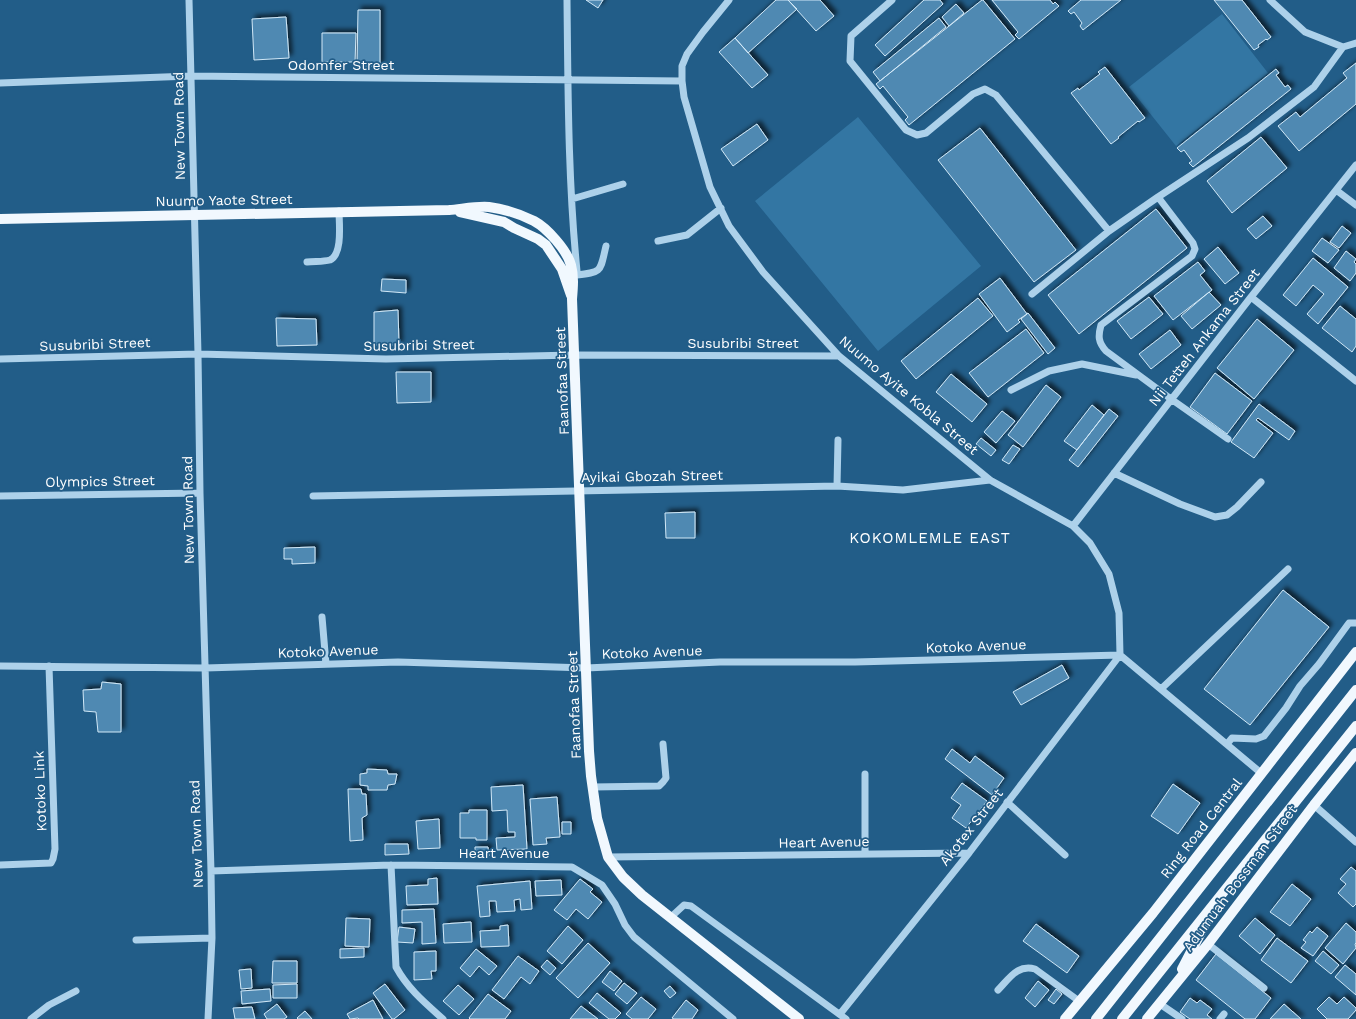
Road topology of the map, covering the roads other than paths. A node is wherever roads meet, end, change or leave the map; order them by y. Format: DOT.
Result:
graph roads {
  1 [pos="189,0"];
  2 [pos="567,0"];
  3 [pos="729,0"];
  4 [pos="892,0"];
  5 [pos="1270,0"];
  6 [pos="1356,43"];
  7 [pos="1343,47"];
  8 [pos="191,76"];
  9 [pos="567,79"];
  10 [pos="682,81"];
  11 [pos="0,83"];
  12 [pos="1356,165"];
  13 [pos="623,184"];
  14 [pos="1336,190"];
  15 [pos="1158,197"];
  16 [pos="572,199"];
  17 [pos="1356,205"];
  18 [pos="721,208"];
  19 [pos="449,210"];
  20 [pos="339,211"];
  21 [pos="194,216"];
  22 [pos="0,218"];
  23 [pos="1109,231"];
  24 [pos="658,241"];
  25 [pos="606,246"];
  26 [pos="307,262"];
  27 [pos="575,277"];
  28 [pos="1032,294"];
  29 [pos="1251,297"];
  30 [pos="572,299"];
  31 [pos="198,354"];
  32 [pos="574,355"];
  33 [pos="839,356"];
  34 [pos="0,360"];
  35 [pos="1138,375"];
  36 [pos="1356,381"];
  37 [pos="1011,390"];
  38 [pos="1171,399"];
  39 [pos="1228,439"];
  40 [pos="838,440"];
  41 [pos="1114,473"];
  42 [pos="990,480"];
  43 [pos="1261,482"];
  44 [pos="837,486"];
  45 [pos="580,490"];
  46 [pos="200,493"];
  47 [pos="0,496"];
  48 [pos="313,496"];
  49 [pos="1073,526"];
  50 [pos="1288,569"];
  51 [pos="322,617"];
  52 [pos="1356,623"];
  53 [pos="1356,652"];
  54 [pos="1120,655"];
  55 [pos="326,664"];
  56 [pos="0,666"];
  57 [pos="49,666"];
  58 [pos="205,668"];
  59 [pos="586,668"];
  60 [pos="1161,689"];
  61 [pos="1356,690"];
  62 [pos="1356,726"];
  63 [pos="663,744"];
  64 [pos="1226,744"];
  65 [pos="1356,753"];
  66 [pos="1261,773"];
  67 [pos="865,774"];
  68 [pos="593,787"];
  69 [pos="1007,802"];
  70 [pos="1314,805"];
  71 [pos="1356,842"];
  72 [pos="969,853"];
  73 [pos="866,854"];
  74 [pos="1065,855"];
  75 [pos="608,857"];
  76 [pos="391,865"];
  77 [pos="0,866"];
  78 [pos="211,871"];
  79 [pos="1226,889"];
  80 [pos="670,917"];
  81 [pos="212,938"];
  82 [pos="136,940"];
  83 [pos="1208,944"];
  84 [pos="1264,988"];
  85 [pos="998,990"];
  86 [pos="76,991"];
  87 [pos="1169,992"];
  88 [pos="1079,1001"];
  89 [pos="1160,1004"];
  90 [pos="840,1014"];
  91 [pos="31,1019"];
  92 [pos="208,1019"];
  93 [pos="443,1019"];
  94 [pos="732,1019"];
  95 [pos="799,1019"];
  96 [pos="846,1019"];
  97 [pos="1065,1019"];
  98 [pos="1096,1019"];
  99 [pos="1122,1019"];
  100 [pos="1147,1019"];
  101 [pos="1182,1019"];
  1 -- 8 [label="street, New Town Road"];
  2 -- 9 [label="street"];
  3 -- 10 [label="street, Nuumo Ayite Kobla Street"];
  4 -- 23 [label="street"];
  5 -- 7 [label="street"];
  6 -- 7 [label="street"];
  7 -- 15 [label="street"];
  8 -- 9 [label="street, Odomfer Street"];
  8 -- 11 [label="street, Odomfer Street"];
  8 -- 21 [label="street, New Town Road"];
  9 -- 10 [label="street, Odomfer Street"];
  9 -- 16 [label="street"];
  10 -- 18 [label="street, Nuumo Ayite Kobla Street"];
  12 -- 14 [label="street, Nii Tetteh Ankama Street"];
  13 -- 16 [label="street"];
  14 -- 17 [label="street"];
  14 -- 29 [label="street, Nii Tetteh Ankama Street"];
  15 -- 23 [label="street"];
  15 -- 35 [label="street"];
  16 -- 27 [label="street"];
  18 -- 24 [label="street"];
  18 -- 33 [label="street, Nuumo Ayite Kobla Street"];
  19 -- 20 [label="main road, Nuumo Yaote Street"];
  19 -- 27 [label="main road, Nuumo Yaote Street"];
  19 -- 30 [label="main road, Nuumo Yaote Street"];
  20 -- 21 [label="main road, Nuumo Yaote Street"];
  20 -- 26 [label="street"];
  21 -- 22 [label="main road, Nuumo Yaote Street"];
  21 -- 31 [label="street, New Town Road"];
  23 -- 28 [label="street"];
  25 -- 27 [label="street"];
  27 -- 30 [label="main road, Nuumo Yaote Street"];
  29 -- 36 [label="street"];
  29 -- 38 [label="street, Nii Tetteh Ankama Street"];
  30 -- 32 [label="main road, Faanofaa Street"];
  31 -- 32 [label="street, Susubribi Street"];
  31 -- 34 [label="street, Susubribi Street"];
  31 -- 46 [label="street, New Town Road"];
  32 -- 33 [label="street, Susubribi Street"];
  32 -- 45 [label="main road, Faanofaa Street"];
  33 -- 42 [label="street, Nuumo Ayite Kobla Street"];
  35 -- 37 [label="street"];
  35 -- 38 [label="street"];
  38 -- 39 [label="street"];
  38 -- 41 [label="street, Nii Tetteh Ankama Street"];
  40 -- 44 [label="street"];
  41 -- 43 [label="street"];
  41 -- 49 [label="street, Nii Tetteh Ankama Street"];
  42 -- 44 [label="street, Ayikai Gbozah Street"];
  42 -- 49 [label="street, Nuumo Ayite Kobla Street"];
  44 -- 45 [label="street, Ayikai Gbozah Street"];
  45 -- 48 [label="street, Ayikai Gbozah Street"];
  45 -- 59 [label="main road, Faanofaa Street"];
  46 -- 47 [label="street, Olympics Street"];
  46 -- 58 [label="street, New Town Road"];
  49 -- 54 [label="street, Nuumo Ayite Kobla Street"];
  50 -- 60 [label="street"];
  51 -- 55 [label="street"];
  52 -- 64 [label="street"];
  53 -- 66 [label="main road, Ring Road Central"];
  54 -- 59 [label="street, Kotoko Avenue"];
  54 -- 60 [label="street"];
  54 -- 69 [label="street, Akotex Street"];
  55 -- 58 [label="street, Kotoko Avenue"];
  55 -- 59 [label="street, Kotoko Avenue"];
  56 -- 57 [label="street, Kotoko Avenue"];
  57 -- 58 [label="street, Kotoko Avenue"];
  57 -- 77 [label="street, Kotoko Link"];
  58 -- 78 [label="street, New Town Road"];
  59 -- 68 [label="main road, Faanofaa Street"];
  60 -- 64 [label="street"];
  61 -- 98 [label="main road"];
  62 -- 79 [label="main road"];
  63 -- 68 [label="street"];
  64 -- 66 [label="street"];
  65 -- 70 [label="main road, Adumuah Bossman Street"];
  66 -- 88 [label="main road, Ring Road Central"];
  67 -- 73 [label="street"];
  68 -- 75 [label="main road, Faanofaa Street"];
  69 -- 72 [label="street, Akotex Street"];
  69 -- 74 [label="street"];
  70 -- 71 [label="street"];
  70 -- 83 [label="main road, Adumuah Bossman Street"];
  72 -- 73 [label="street, Heart Avenue"];
  72 -- 90 [label="street, Akotex Street"];
  73 -- 75 [label="street, Heart Avenue"];
  75 -- 80 [label="main road, Faanofaa Street"];
  76 -- 78 [label="street, Heart Avenue"];
  76 -- 93 [label="street"];
  76 -- 94 [label="street, Heart Avenue"];
  78 -- 81 [label="street, New Town Road"];
  79 -- 87 [label="main road"];
  79 -- 99 [label="main road"];
  80 -- 90 [label="street"];
  80 -- 95 [label="main road, Faanofaa Street"];
  81 -- 82 [label="street"];
  81 -- 92 [label="street, New Town Road"];
  83 -- 84 [label="street"];
  83 -- 87 [label="main road, Adumuah Bossman Street"];
  85 -- 88 [label="street"];
  86 -- 91 [label="street"];
  87 -- 89 [label="main road, Adumuah Bossman Street"];
  88 -- 97 [label="main road, Ring Road Central"];
  89 -- 100 [label="main road, Adumuah Bossman Street"];
  89 -- 101 [label="street"];
  90 -- 96 [label="street"];
}
